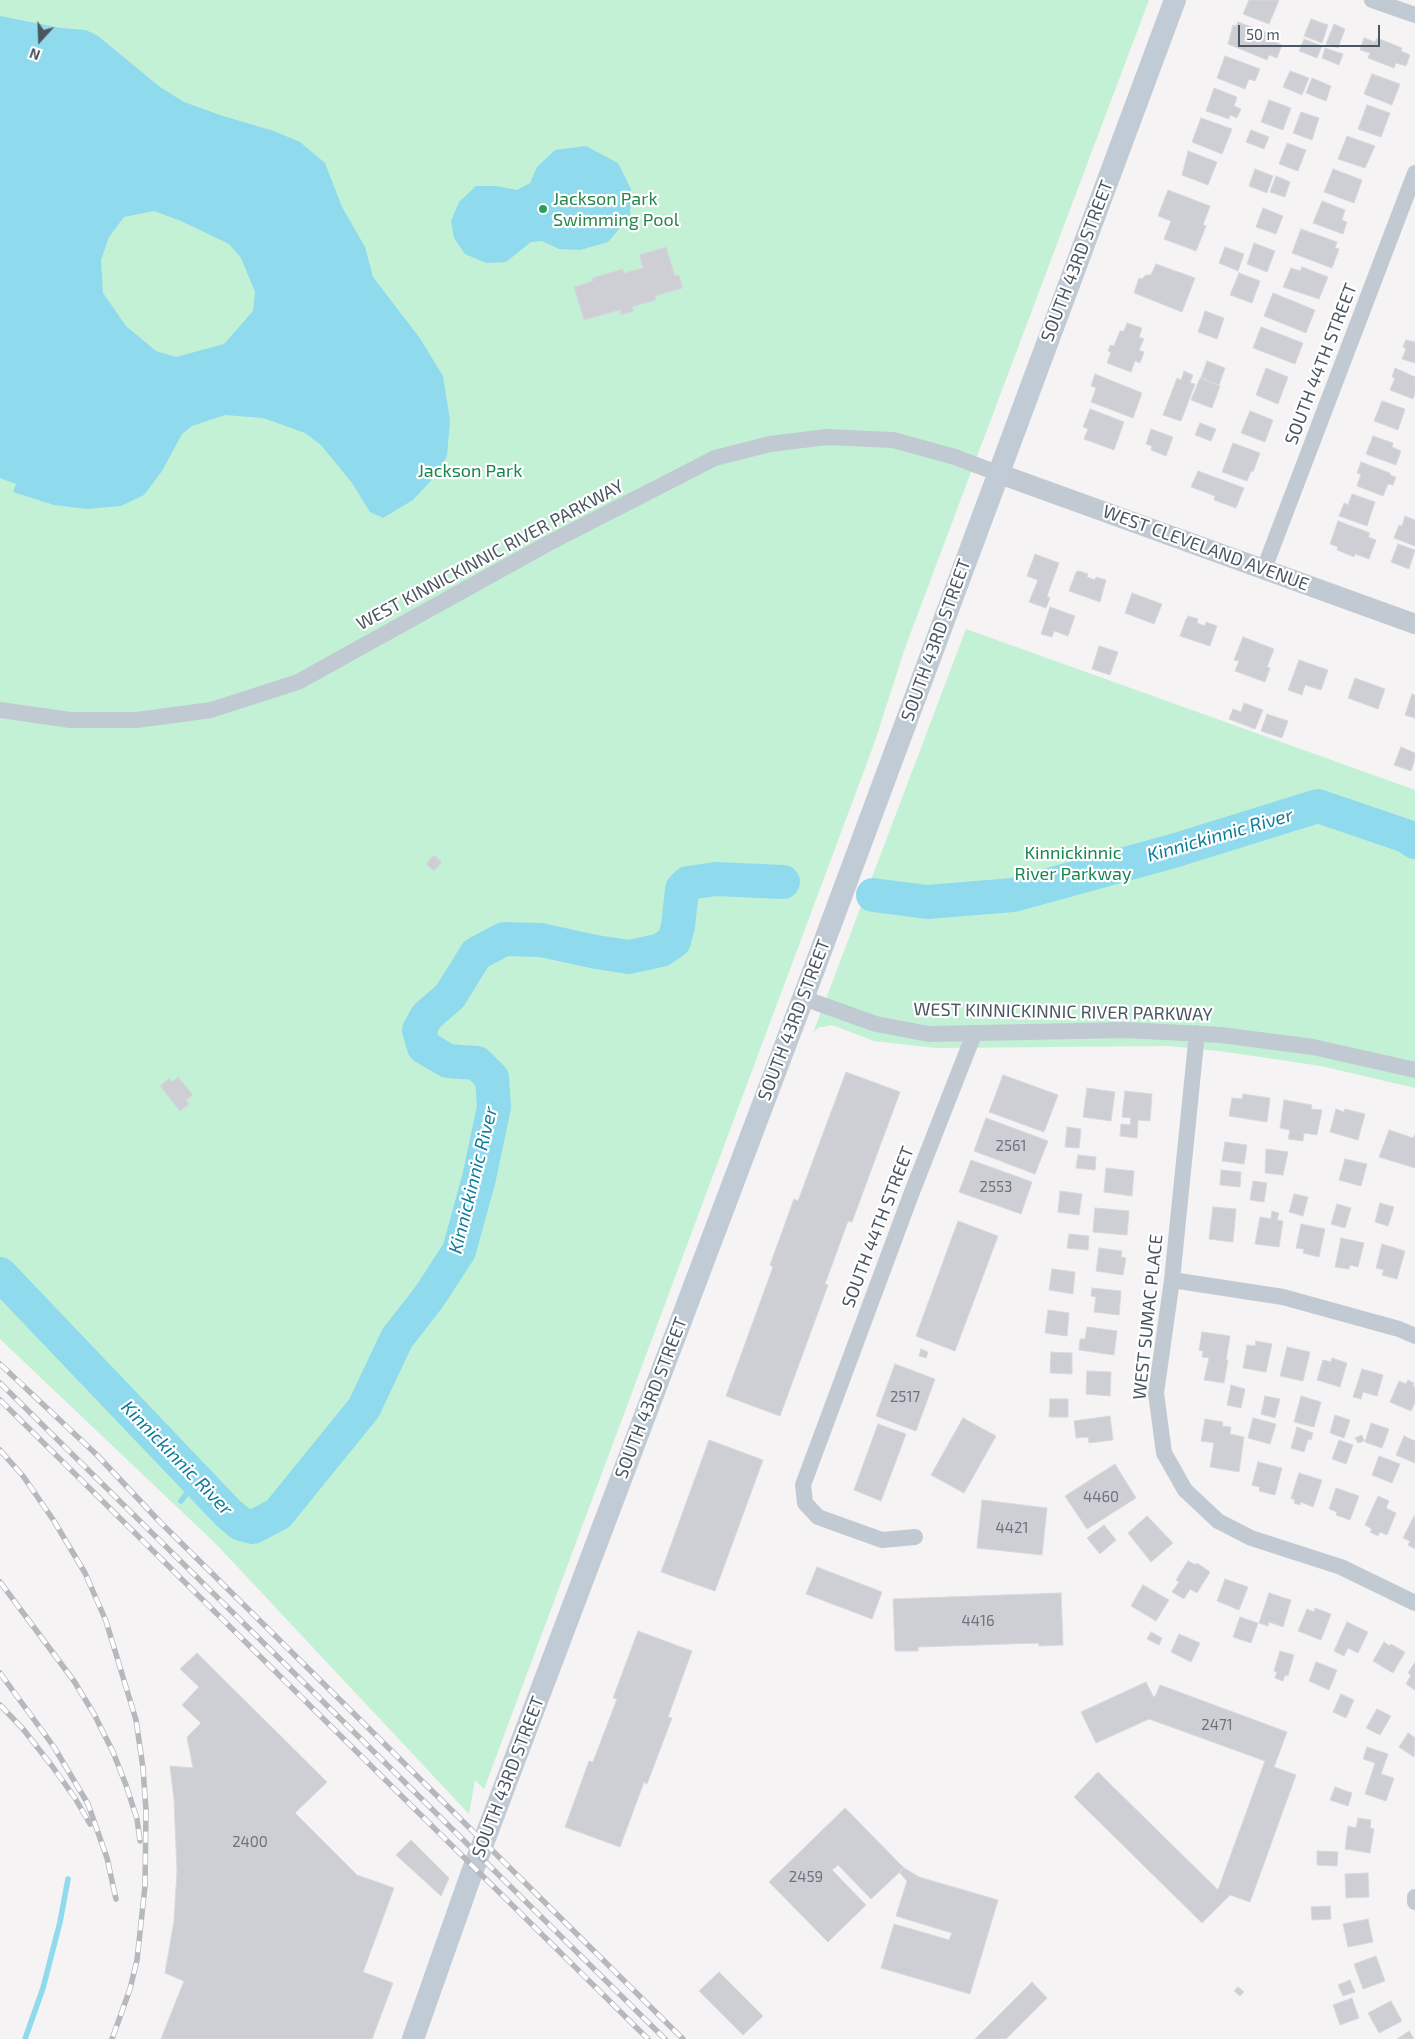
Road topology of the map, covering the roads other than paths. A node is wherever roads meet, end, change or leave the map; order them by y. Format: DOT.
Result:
graph roads {
  1 [pos="1175,0"];
  2 [pos="1372,0"];
  3 [pos="1415,15"];
  4 [pos="1415,173"];
  5 [pos="997,473"];
  6 [pos="1264,569"];
  7 [pos="1415,624"];
  8 [pos="0,710"];
  9 [pos="802,998"];
  10 [pos="1197,1033"];
  11 [pos="974,1034"];
  12 [pos="1415,1070"];
  13 [pos="1172,1280"];
  14 [pos="1415,1336"];
  15 [pos="915,1537"];
  16 [pos="1415,1603"];
  17 [pos="1415,1897"];
  18 [pos="1415,1902"];
  19 [pos="413,2039"];
  1 -- 5 [label="main road, SOUTH 43RD STREET"];
  2 -- 3 [label="street"];
  4 -- 6 [label="street, SOUTH 44TH STREET"];
  5 -- 6 [label="street, WEST CLEVELAND AVENUE"];
  5 -- 8 [label="street, WEST KINNICKINNIC RIVER PARKWAY"];
  5 -- 9 [label="main road, SOUTH 43RD STREET"];
  6 -- 7 [label="street, WEST CLEVELAND AVENUE"];
  9 -- 11 [label="street, WEST KINNICKINNIC RIVER PARKWAY"];
  9 -- 19 [label="main road, SOUTH 43RD STREET"];
  10 -- 11 [label="street, WEST KINNICKINNIC RIVER PARKWAY"];
  10 -- 12 [label="street, WEST KINNICKINNIC RIVER PARKWAY"];
  10 -- 13 [label="street, WEST SUMAC PLACE"];
  11 -- 15 [label="street, SOUTH 44TH STREET"];
  13 -- 14 [label="street"];
  13 -- 16 [label="street, WEST SUMAC PLACE"];
  17 -- 18 [label="street"];
}
